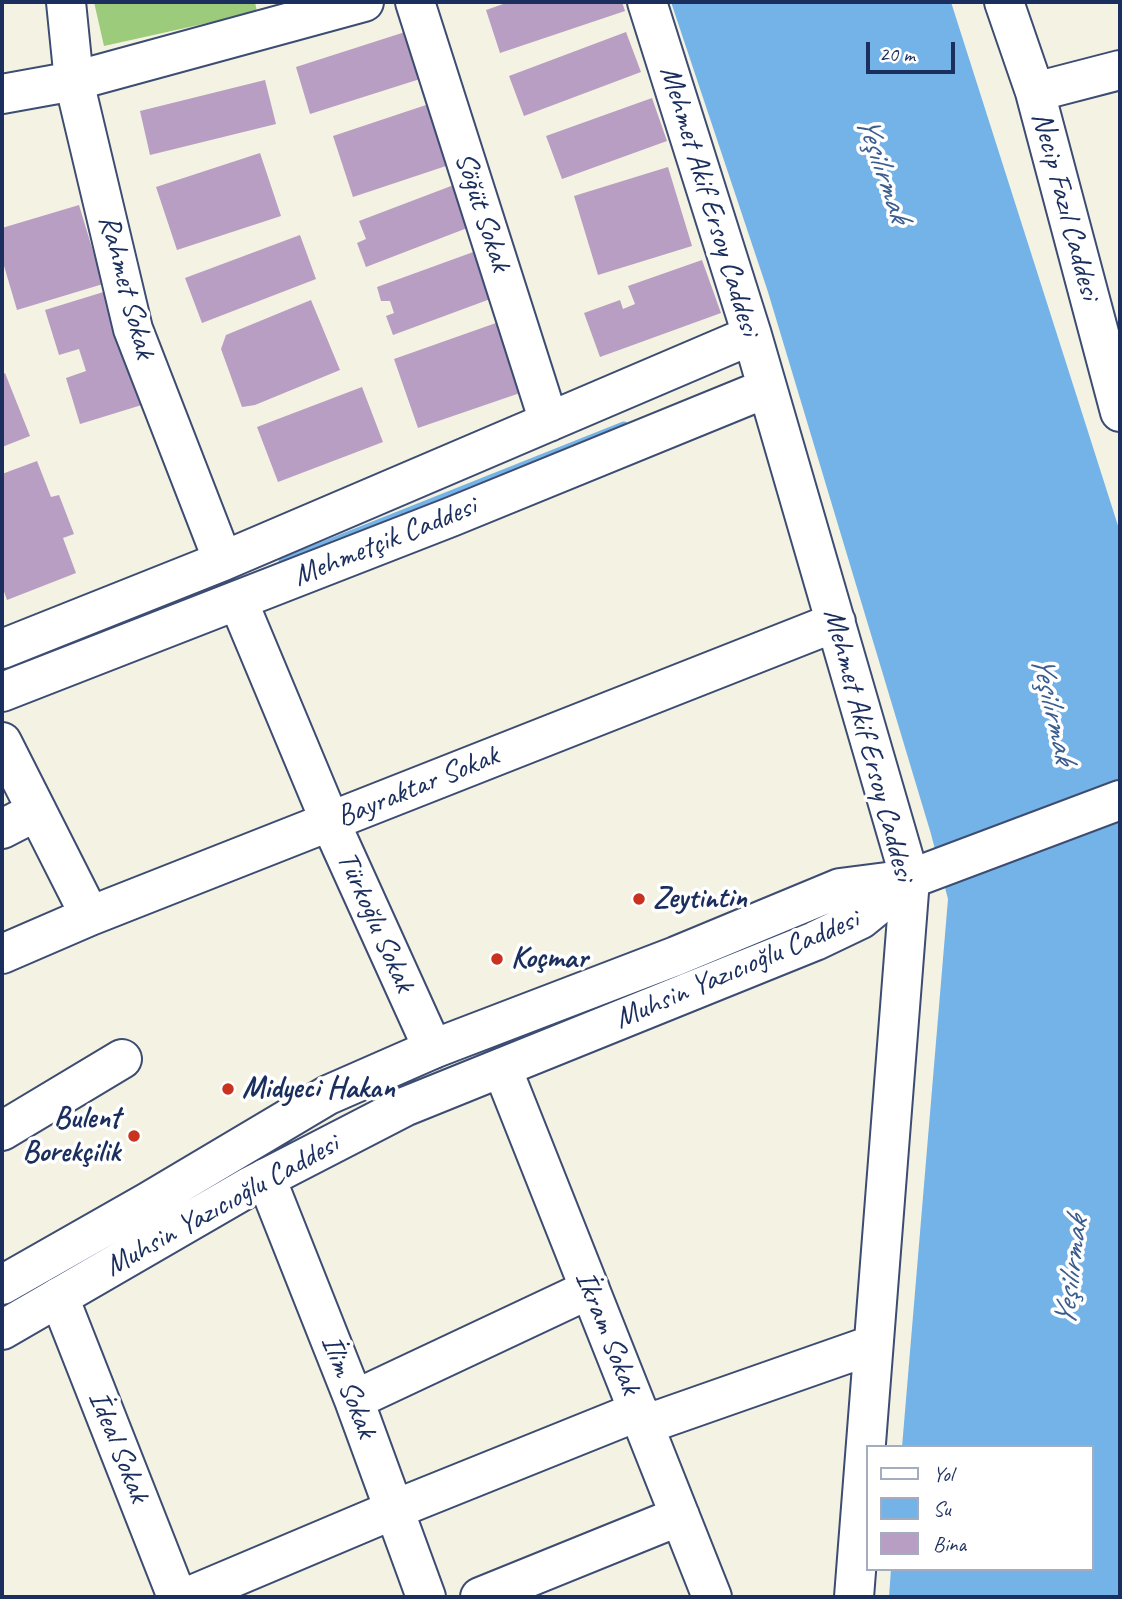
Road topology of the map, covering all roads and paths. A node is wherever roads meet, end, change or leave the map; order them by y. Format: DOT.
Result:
graph roads {
  1 [pos="65,2"];
  2 [pos="364,2"];
  3 [pos="415,2"];
  4 [pos="647,2"];
  5 [pos="1004,2"];
  6 [pos="1120,70"];
  7 [pos="74,81"];
  8 [pos="1035,92"];
  9 [pos="2,94"];
  10 [pos="752,335"];
  11 [pos="767,388"];
  12 [pos="1120,412"];
  13 [pos="549,422"];
  14 [pos="223,561"];
  15 [pos="237,601"];
  16 [pos="836,622"];
  17 [pos="2,649"];
  18 [pos="2,692"];
  19 [pos="2,742"];
  20 [pos="1120,800"];
  21 [pos="37,811"];
  22 [pos="331,821"];
  23 [pos="2,829"];
  24 [pos="921,874"];
  25 [pos="90,916"];
  26 [pos="2,954"];
  27 [pos="433,1049"];
  28 [pos="122,1059"];
  29 [pos="502,1068"];
  30 [pos="2,1131"];
  31 [pos="266,1178"];
  32 [pos="2,1285"];
  33 [pos="590,1289"];
  34 [pos="59,1297"];
  35 [pos="2,1330"];
  36 [pos="873,1345"];
  37 [pos="354,1400"];
  38 [pos="641,1418"];
  39 [pos="393,1510"];
  40 [pos="680,1516"];
  41 [pos="177,1597"];
  42 [pos="187,1597"];
  43 [pos="426,1597"];
  44 [pos="480,1597"];
  45 [pos="712,1597"];
  46 [pos="854,1597"];
  1 -- 7 [label="street, Rahmet Sokak"];
  2 -- 7 [label="street"];
  3 -- 13 [label="street, Söğüt Sokak"];
  4 -- 10 [label="street, Mehmet Akif Ersoy Caddesi"];
  5 -- 8 [label="street, Necip Fazıl Caddesi"];
  6 -- 8 [label="street"];
  7 -- 9 [label="street"];
  7 -- 14 [label="street, Rahmet Sokak"];
  8 -- 12 [label="street, Necip Fazıl Caddesi"];
  10 -- 11 [label="street, Mehmet Akif Ersoy Caddesi"];
  10 -- 13 [label="street, Mehmetçik Caddesi"];
  11 -- 15 [label="street, Mehmetçik Caddesi"];
  11 -- 16 [label="street, Mehmet Akif Ersoy Caddesi"];
  13 -- 14 [label="street, Mehmetçik Caddesi"];
  14 -- 17 [label="street, Mehmetçik Caddesi"];
  15 -- 18 [label="street, Mehmetçik Caddesi"];
  15 -- 22 [label="street, Türkoğlu Sokak"];
  16 -- 22 [label="street, Bayraktar Sokak"];
  16 -- 24 [label="street, Mehmet Akif Ersoy Caddesi"];
  19 -- 21 [label="street"];
  20 -- 24 [label="street"];
  21 -- 23 [label="street"];
  21 -- 25 [label="street"];
  22 -- 25 [label="street, Bayraktar Sokak"];
  22 -- 27 [label="street, Türkoğlu Sokak"];
  24 -- 27 [label="street, Muhsin Yazıcıoğlu Caddesi"];
  24 -- 29 [label="street, Muhsin Yazıcıoğlu Caddesi"];
  24 -- 36 [label="street, Mehmet Akif Ersoy Caddesi"];
  25 -- 26 [label="street, Bayraktar Sokak"];
  27 -- 32 [label="street, Muhsin Yazıcıoğlu Caddesi"];
  28 -- 30 [label="street"];
  29 -- 31 [label="street, Muhsin Yazıcıoğlu Caddesi"];
  29 -- 33 [label="street, İkram Sokak"];
  31 -- 34 [label="street, Muhsin Yazıcıoğlu Caddesi"];
  31 -- 37 [label="street, İlim Sokak"];
  33 -- 37 [label="street"];
  33 -- 38 [label="street, İkram Sokak"];
  34 -- 35 [label="street, Muhsin Yazıcıoğlu Caddesi"];
  34 -- 41 [label="street, İdeal Sokak"];
  36 -- 38 [label="street"];
  36 -- 46 [label="street, Mehmet Akif Ersoy Caddesi"];
  37 -- 39 [label="street, İlim Sokak"];
  38 -- 39 [label="street"];
  38 -- 40 [label="street, İkram Sokak"];
  39 -- 42 [label="street"];
  39 -- 43 [label="street, İlim Sokak"];
  40 -- 44 [label="street"];
  40 -- 45 [label="street, İkram Sokak"];
}
